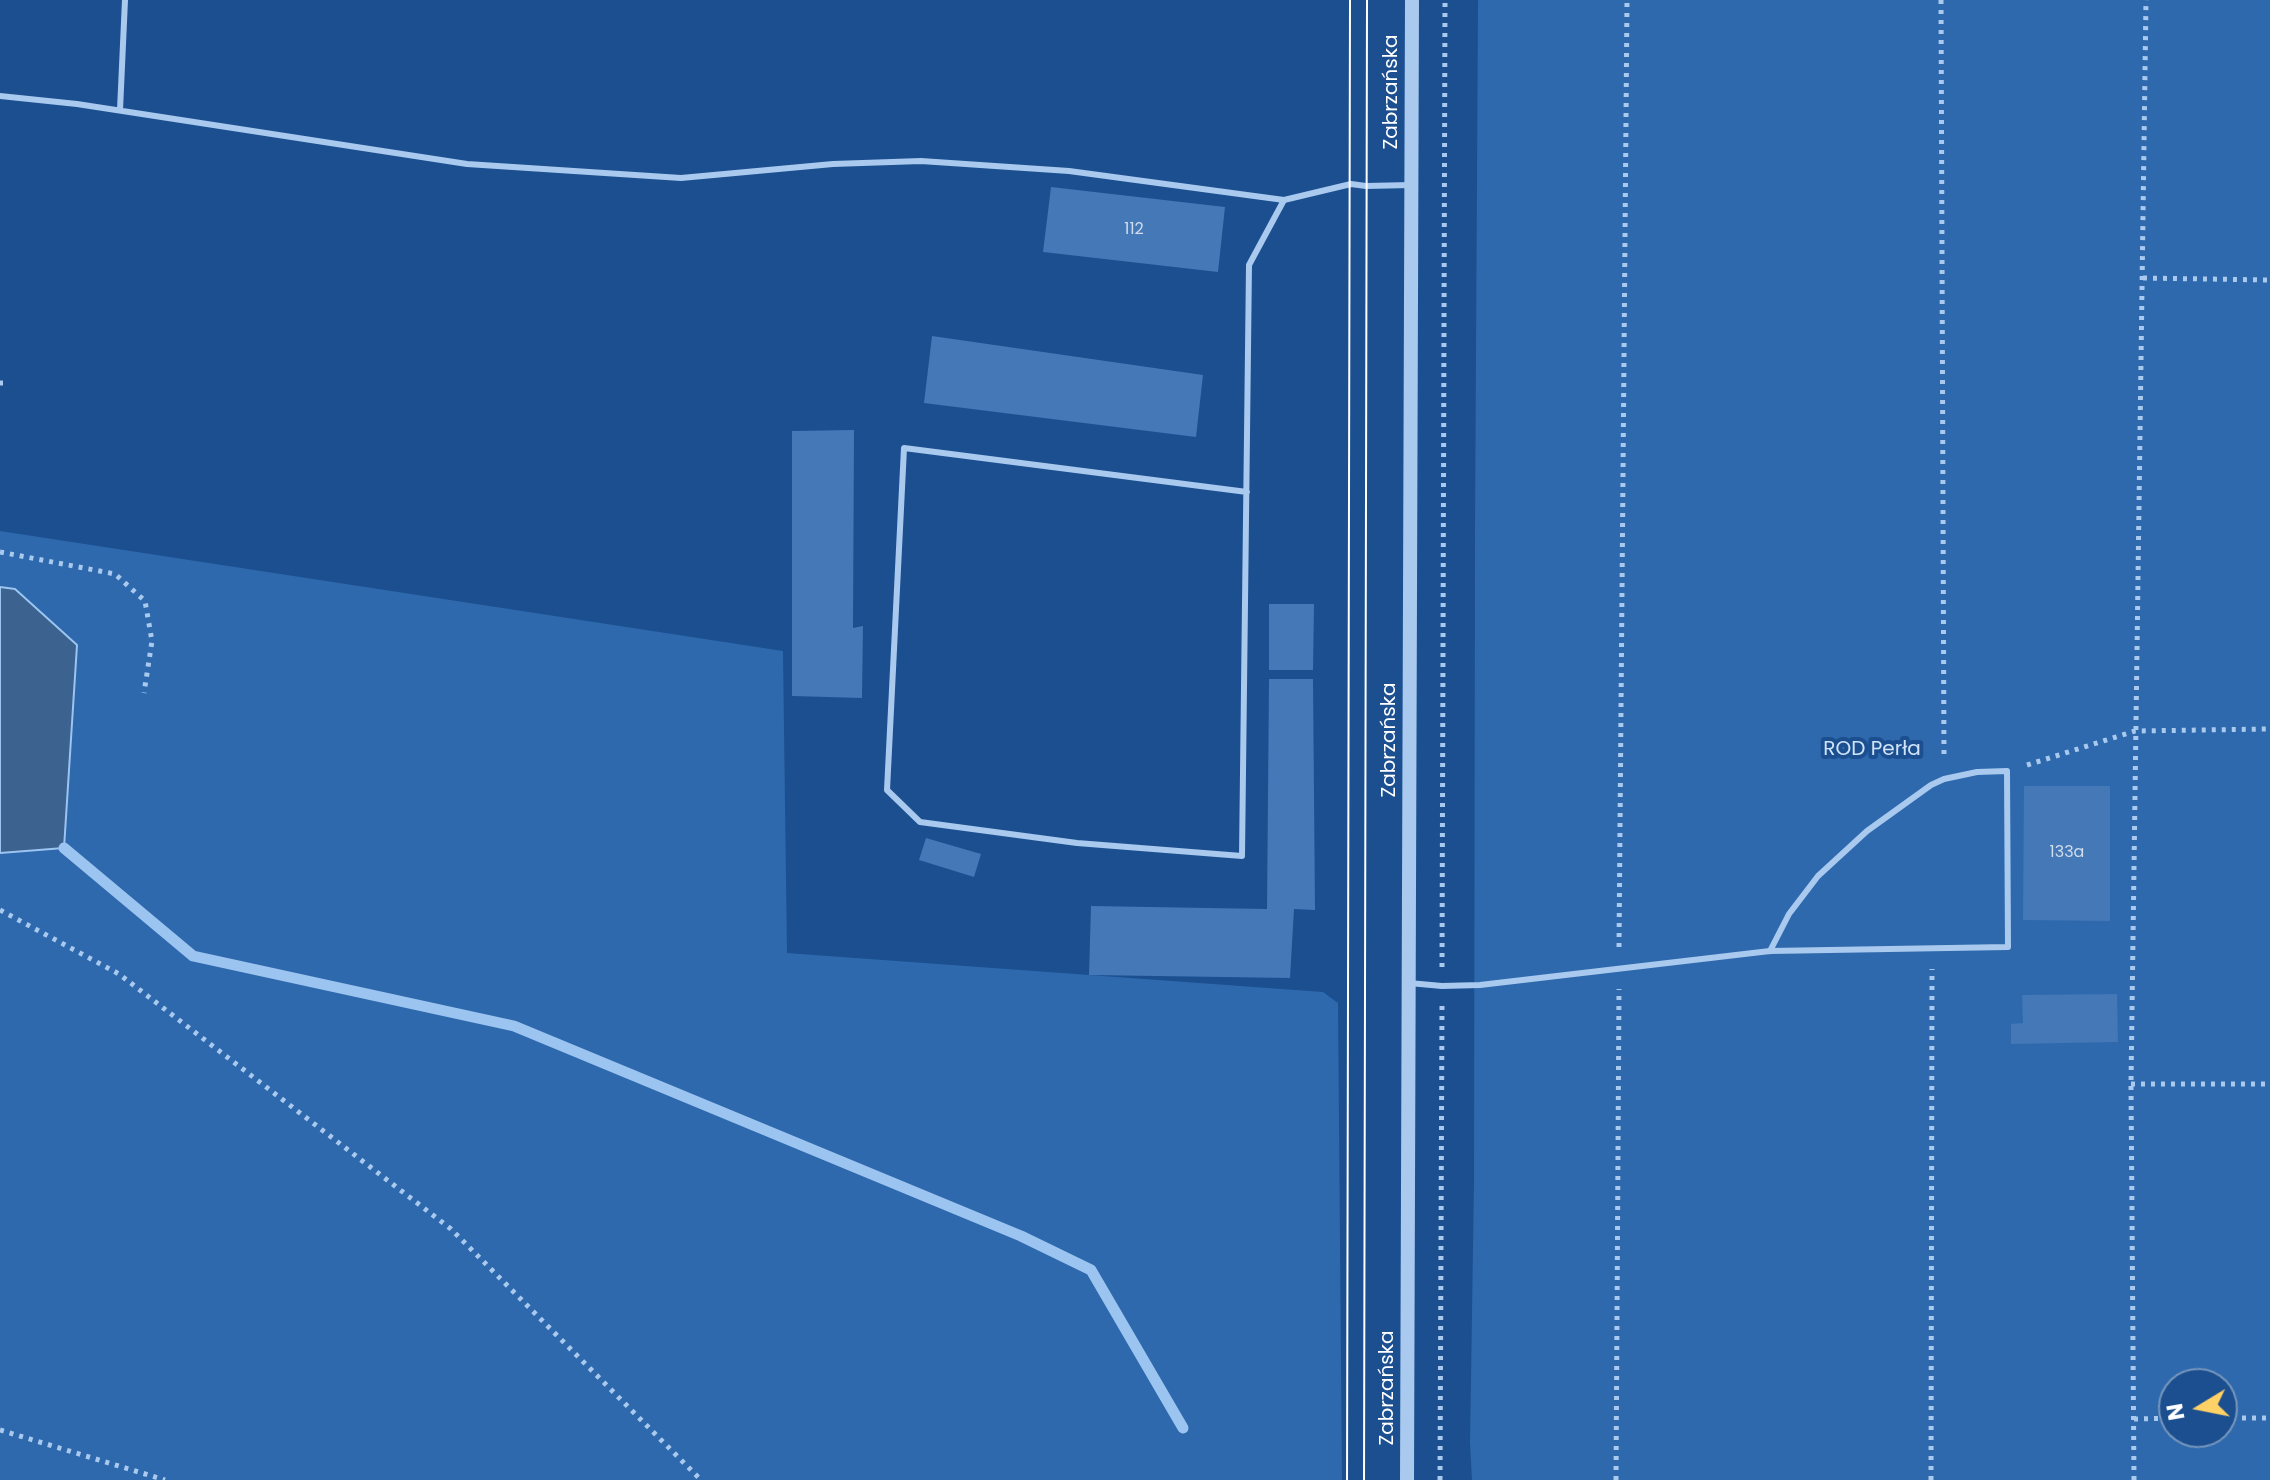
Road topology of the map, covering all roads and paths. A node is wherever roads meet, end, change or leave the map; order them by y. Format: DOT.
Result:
graph roads {
  1 [pos="125,0"];
  2 [pos="1412,0"];
  3 [pos="1445,0"];
  4 [pos="1627,0"];
  5 [pos="1941,0"];
  6 [pos="2146,0"];
  7 [pos="0,96"];
  8 [pos="120,110"];
  9 [pos="1411,185"];
  10 [pos="1284,200"];
  11 [pos="2143,278"];
  12 [pos="2270,280"];
  13 [pos="1247,492"];
  14 [pos="0,552"];
  15 [pos="144,693"];
  16 [pos="2270,729"];
  17 [pos="2135,731"];
  18 [pos="2007,771"];
  19 [pos="1944,779"];
  20 [pos="0,910"];
  21 [pos="1932,949"];
  22 [pos="1770,951"];
  23 [pos="1619,970"];
  24 [pos="1409,983"];
  25 [pos="1442,986"];
  26 [pos="2131,1084"];
  27 [pos="2270,1084"];
  28 [pos="2158,1418"];
  29 [pos="2238,1418"];
  30 [pos="2270,1418"];
  31 [pos="2134,1419"];
  32 [pos="0,1430"];
  33 [pos="165,1480"];
  34 [pos="701,1480"];
  35 [pos="1407,1480"];
  36 [pos="1440,1480"];
  37 [pos="1616,1480"];
  38 [pos="1931,1480"];
  39 [pos="2134,1480"];
  1 -- 8 [label="lane"];
  2 -- 9 [label="street, Zabrzańska"];
  3 -- 25 [label="path"];
  4 -- 23 [label="path"];
  5 -- 19 [label="path"];
  6 -- 11 [label="path"];
  7 -- 8 [label="lane"];
  8 -- 10 [label="lane"];
  9 -- 10 [label="lane"];
  9 -- 24 [label="street, Zabrzańska"];
  10 -- 13 [label="lane"];
  11 -- 12 [label="path"];
  11 -- 17 [label="path"];
  13 -- 13 [label="lane"];
  14 -- 15 [label="path"];
  16 -- 17 [label="path"];
  17 -- 18 [label="path"];
  17 -- 26 [label="path"];
  18 -- 19 [label="lane"];
  18 -- 21 [label="lane"];
  19 -- 22 [label="lane"];
  20 -- 34 [label="path"];
  21 -- 22 [label="lane"];
  21 -- 38 [label="path"];
  22 -- 23 [label="lane"];
  23 -- 25 [label="lane"];
  23 -- 37 [label="path"];
  24 -- 25 [label="lane"];
  24 -- 35 [label="street, Zabrzańska"];
  25 -- 36 [label="path"];
  26 -- 27 [label="path"];
  26 -- 31 [label="path"];
  28 -- 31 [label="path"];
  29 -- 30 [label="path"];
  31 -- 39 [label="path"];
  32 -- 33 [label="path"];
}
